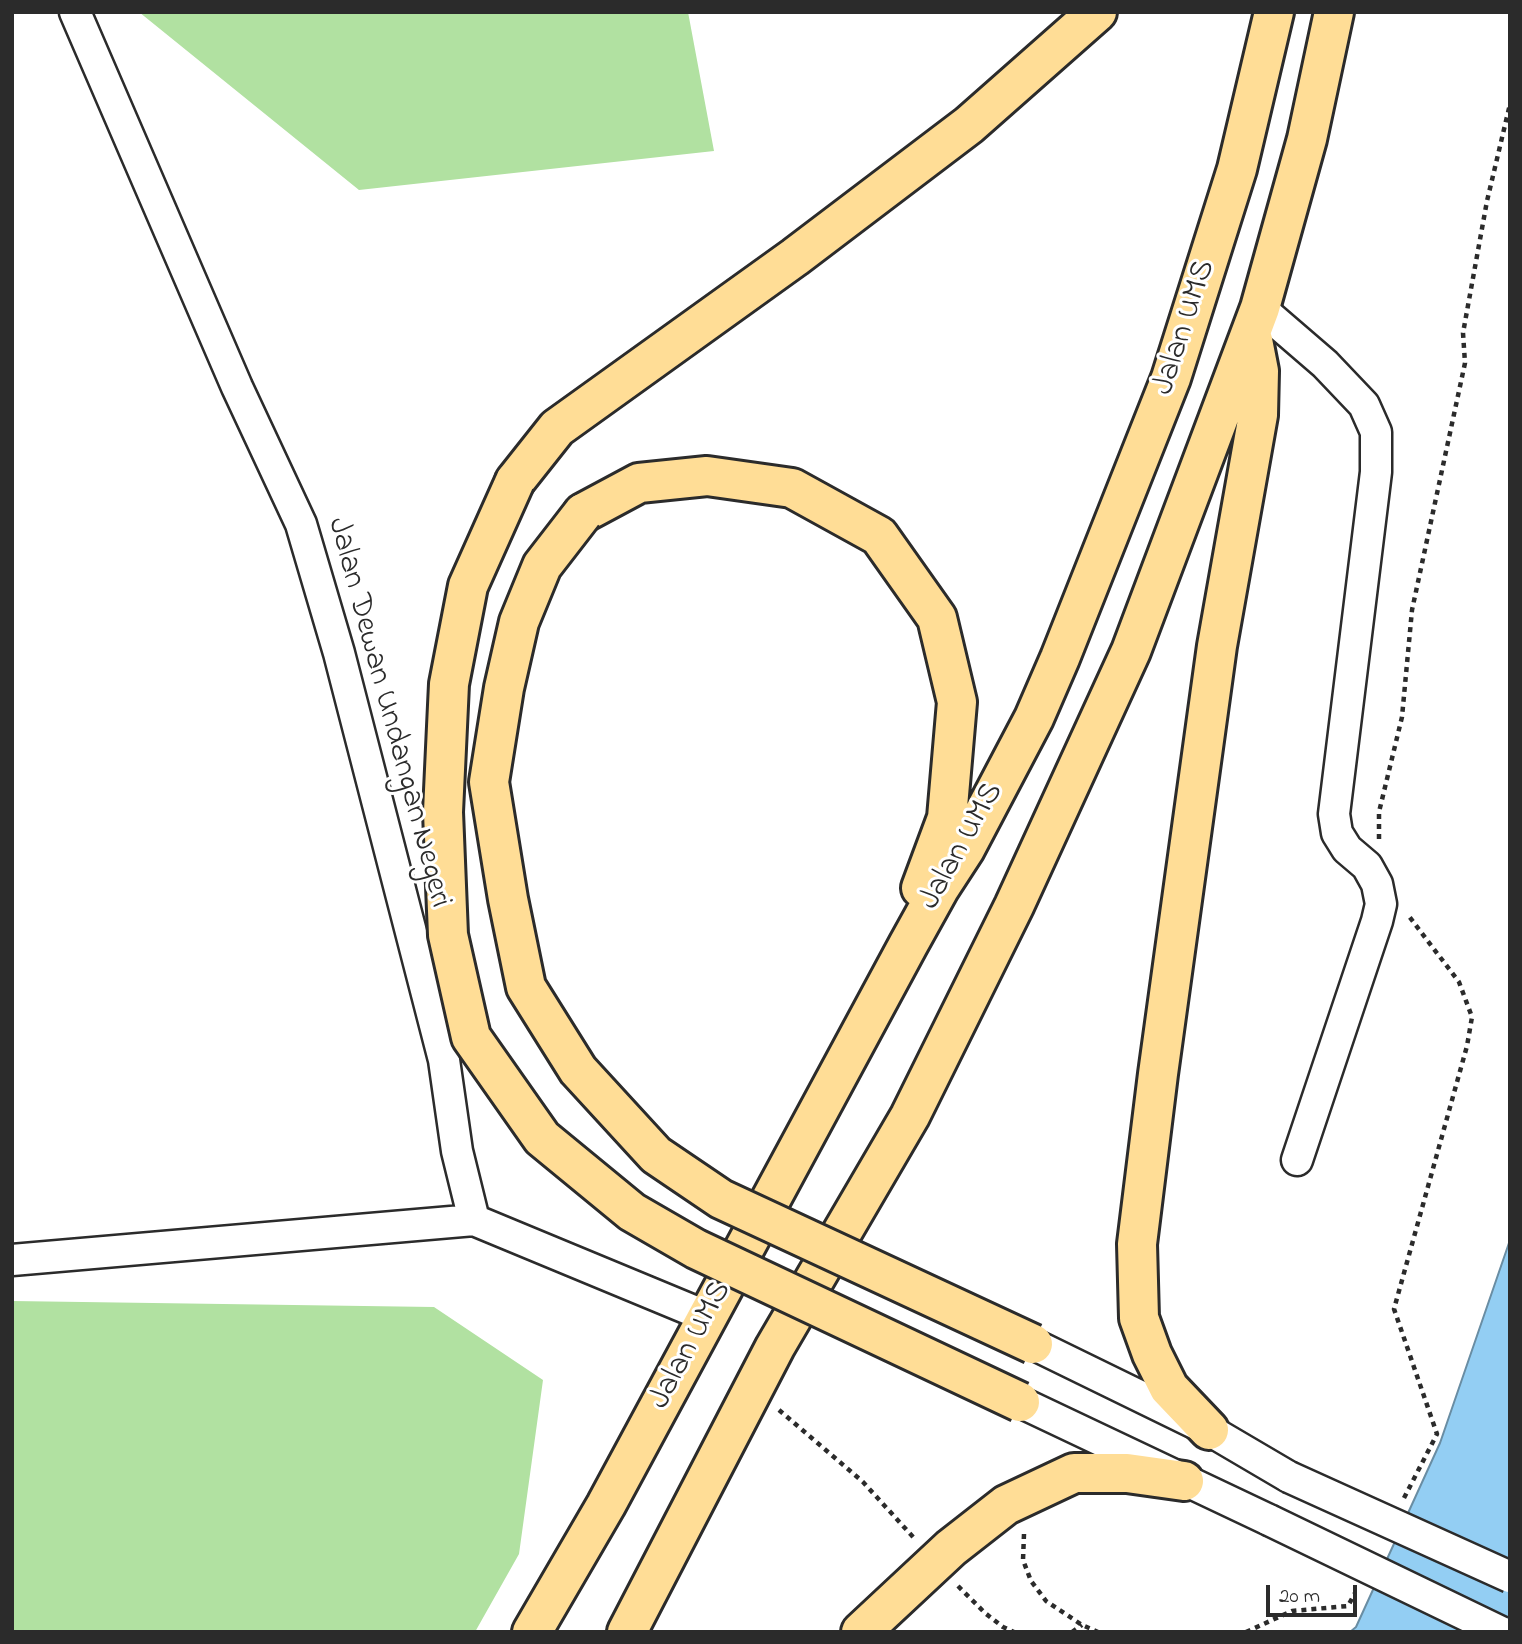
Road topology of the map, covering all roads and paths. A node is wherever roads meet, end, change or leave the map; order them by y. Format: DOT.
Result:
graph roads {
  1 [pos="75,12"];
  2 [pos="1097,12"];
  3 [pos="1274,12"];
  4 [pos="1334,12"];
  5 [pos="1510,104"];
  6 [pos="1256,321"];
  7 [pos="1379,849"];
  8 [pos="1406,912"];
  9 [pos="879,999"];
  10 [pos="1297,1160"];
  11 [pos="474,1220"];
  12 [pos="12,1260"];
  13 [pos="708,1317"];
  14 [pos="1033,1344"];
  15 [pos="754,1388"];
  16 [pos="1020,1402"];
  17 [pos="1209,1430"];
  18 [pos="1184,1481"];
  19 [pos="1399,1507"];
  20 [pos="1027,1524"];
  21 [pos="919,1543"];
  22 [pos="1510,1577"];
  23 [pos="1361,1581"];
  24 [pos="956,1584"];
  25 [pos="1082,1625"];
  26 [pos="532,1632"];
  27 [pos="627,1632"];
  28 [pos="861,1632"];
  29 [pos="1014,1632"];
  30 [pos="1072,1632"];
  31 [pos="1098,1632"];
  32 [pos="1246,1632"];
  33 [pos="1501,1632"];
  1 -- 11 [label="street, Jalan Dewan Undangan Negeri"];
  2 -- 16 [label="highway, bridge"];
  3 -- 9 [label="highway, Jalan UMS"];
  4 -- 6 [label="highway, Jalan UMS"];
  5 -- 7 [label="path"];
  6 -- 10 [label="street"];
  6 -- 15 [label="highway, Jalan UMS"];
  6 -- 17 [label="highway"];
  8 -- 19 [label="path"];
  9 -- 13 [label="highway, Jalan UMS"];
  9 -- 14 [label="highway, bridge"];
  11 -- 12 [label="street"];
  11 -- 13 [label="street"];
  13 -- 26 [label="highway, Jalan UMS"];
  14 -- 17 [label="street"];
  15 -- 21 [label="path"];
  15 -- 27 [label="highway, Jalan UMS"];
  16 -- 18 [label="street"];
  17 -- 22 [label="street, bridge"];
  18 -- 28 [label="highway"];
  18 -- 33 [label="street, bridge"];
  20 -- 25 [label="path"];
  23 -- 32 [label="path"];
  24 -- 29 [label="path"];
  25 -- 30 [label="path"];
  25 -- 31 [label="path"];
}
